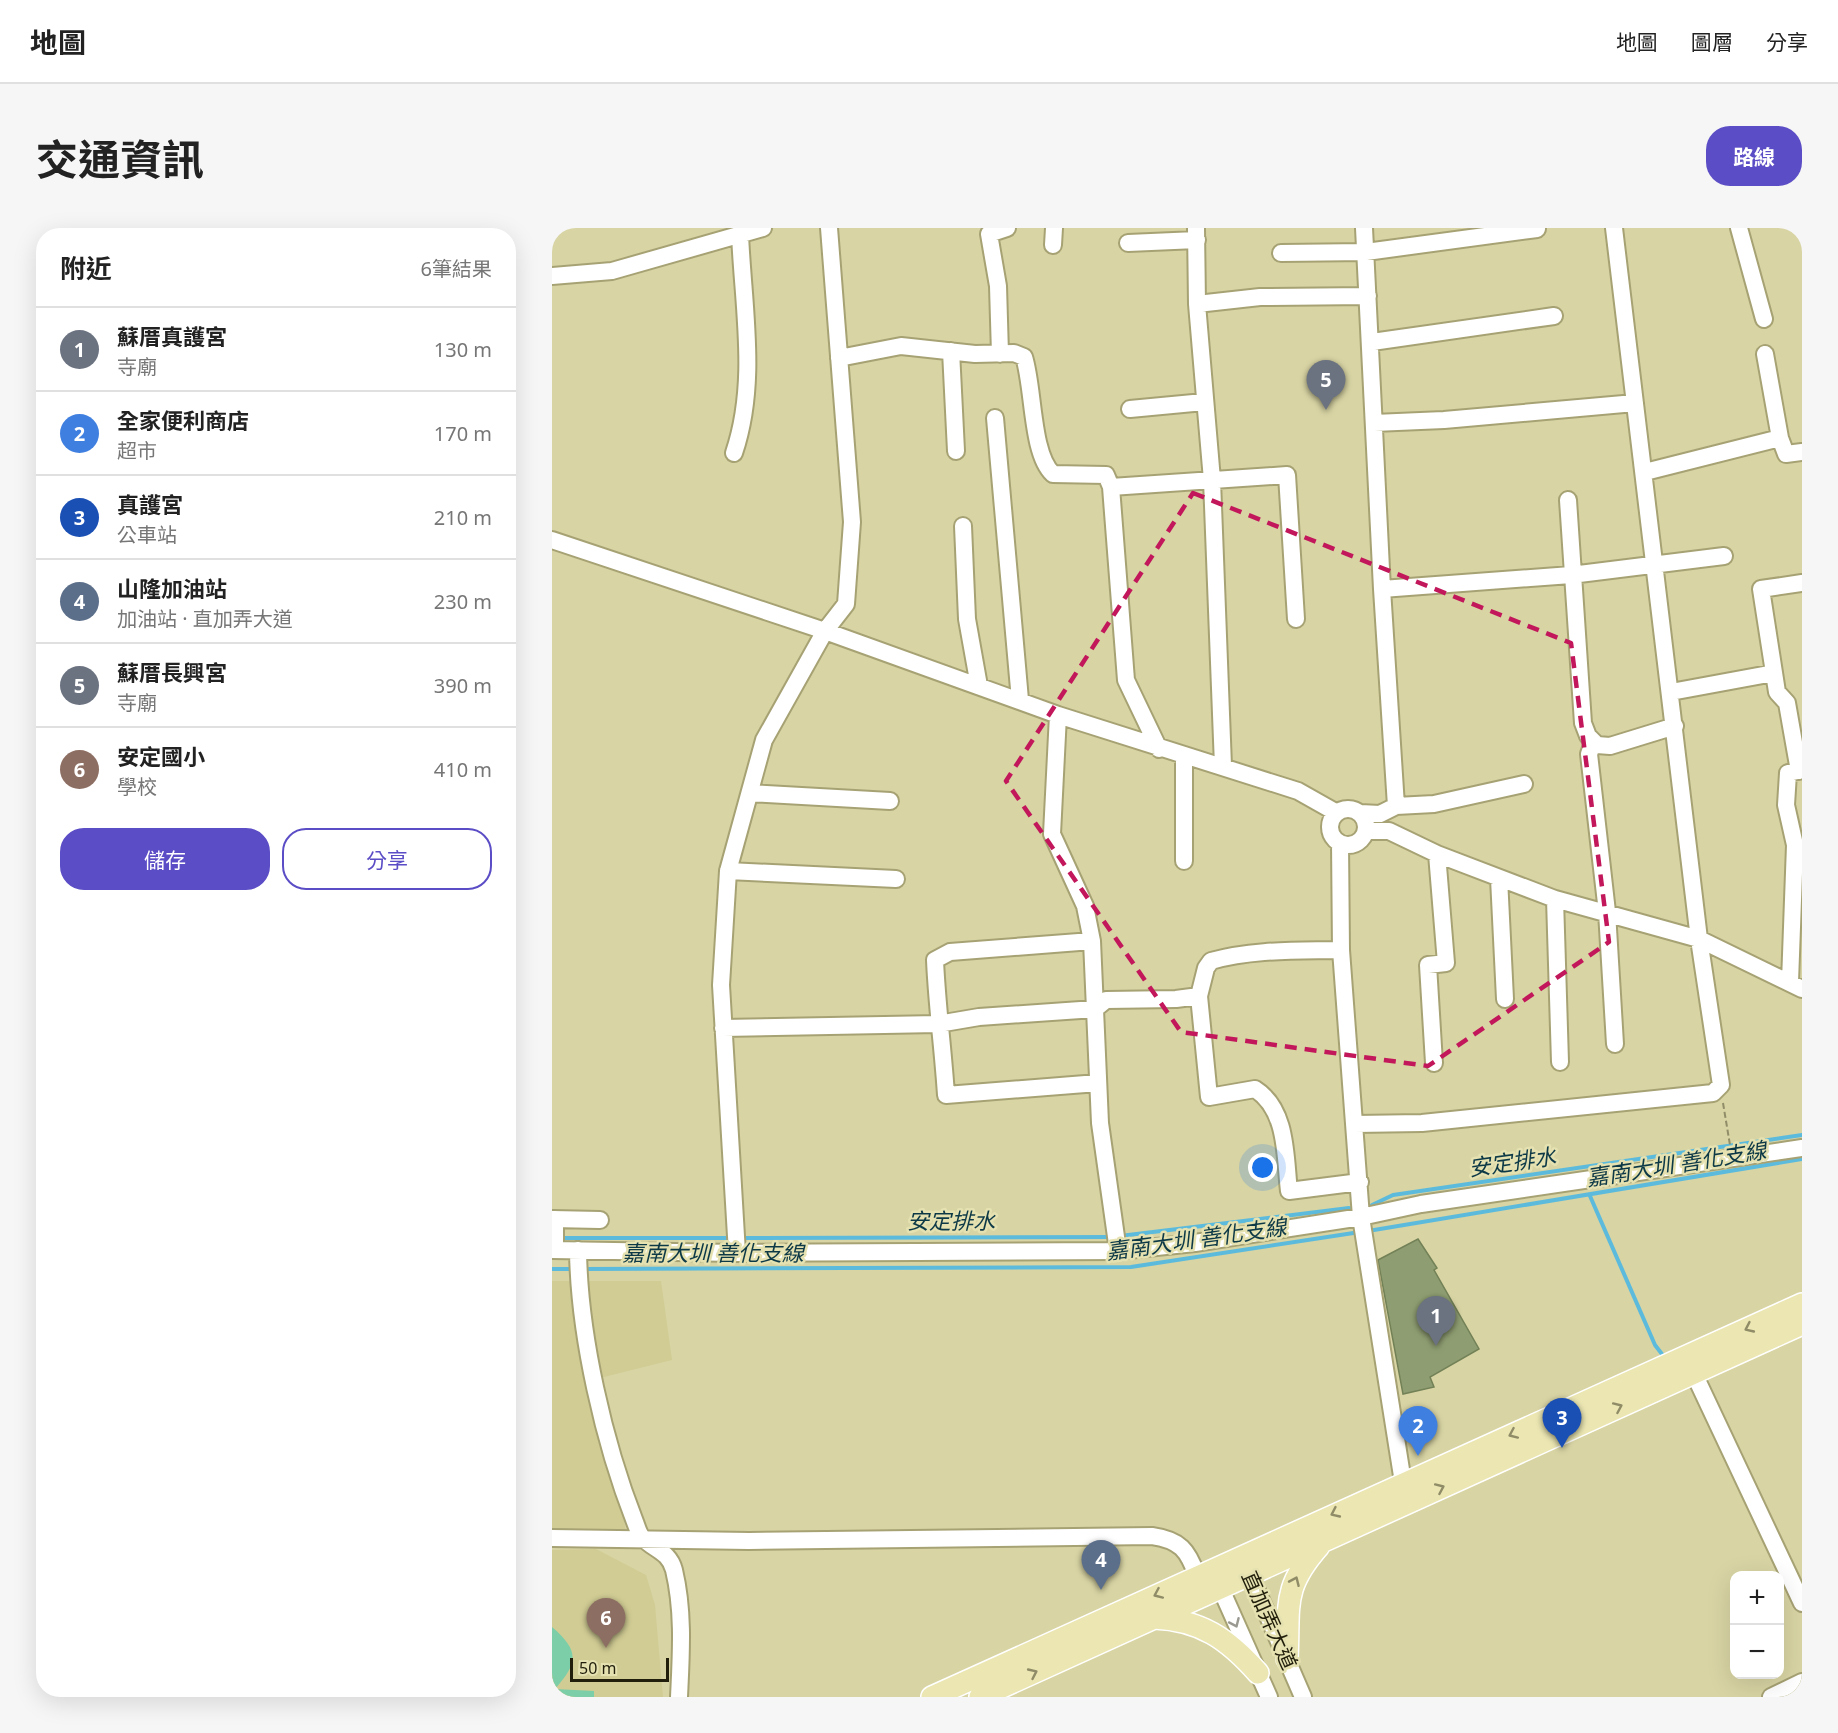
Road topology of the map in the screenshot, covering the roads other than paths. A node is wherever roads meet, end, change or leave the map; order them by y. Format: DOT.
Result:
graph roads {
  1 [pos="763,228"];
  2 [pos="829,228"];
  3 [pos="1006,228"];
  4 [pos="1054,228"];
  5 [pos="1364,228"];
  6 [pos="1614,228"];
  7 [pos="1738,228"];
  8 [pos="1536,229"];
  9 [pos="740,234"];
  10 [pos="1196,234"];
  11 [pos="1128,243"];
  12 [pos="1053,245"];
  13 [pos="1366,252"];
  14 [pos="1281,253"];
  15 [pos="552,276"];
  16 [pos="1368,296"];
  17 [pos="1197,304"];
  18 [pos="1554,316"];
  19 [pos="1764,319"];
  20 [pos="1372,342"];
  21 [pos="951,351"];
  22 [pos="1000,354"];
  23 [pos="1765,354"];
  24 [pos="839,358"];
  25 [pos="1204,402"];
  26 [pos="1635,403"];
  27 [pos="1130,409"];
  28 [pos="995,418"];
  29 [pos="1374,423"];
  30 [pos="1780,438"];
  31 [pos="956,451"];
  32 [pos="1802,452"];
  33 [pos="734,453"];
  34 [pos="1645,472"];
  35 [pos="1212,480"];
  36 [pos="1111,487"];
  37 [pos="1568,500"];
  38 [pos="963,526"];
  39 [pos="552,540"];
  40 [pos="1724,556"];
  41 [pos="1656,565"];
  42 [pos="1571,574"];
  43 [pos="1802,583"];
  44 [pos="1382,589"];
  45 [pos="1296,619"];
  46 [pos="825,632"];
  47 [pos="1774,673"];
  48 [pos="979,686"];
  49 [pos="1671,692"];
  50 [pos="1020,700"];
  51 [pos="1058,715"];
  52 [pos="1675,726"];
  53 [pos="1593,743"];
  54 [pos="1159,749"];
  55 [pos="1184,755"];
  56 [pos="1223,766"];
  57 [pos="1800,771"];
  58 [pos="1524,784"];
  59 [pos="750,793"];
  60 [pos="890,801"];
  61 [pos="1396,806"];
  62 [pos="1337,813"];
  63 [pos="1360,813"];
  64 [pos="1366,831"];
  65 [pos="1340,843"];
  66 [pos="1437,854"];
  67 [pos="1184,861"];
  68 [pos="728,872"];
  69 [pos="1499,878"];
  70 [pos="896,879"];
  71 [pos="1555,899"];
  72 [pos="1607,912"];
  73 [pos="1699,939"];
  74 [pos="1092,941"];
  75 [pos="1341,950"];
  76 [pos="1796,985"];
  77 [pos="1199,996"];
  78 [pos="1505,999"];
  79 [pos="1095,1009"];
  80 [pos="938,1024"];
  81 [pos="723,1028"];
  82 [pos="1615,1044"];
  83 [pos="1560,1062"];
  84 [pos="1434,1064"];
  85 [pos="1098,1083"];
  86 [pos="1355,1124"];
  87 [pos="1802,1148"];
  88 [pos="1359,1182"];
  89 [pos="554,1219"];
  90 [pos="600,1220"];
  91 [pos="1361,1220"];
  92 [pos="554,1250"];
  93 [pos="578,1251"];
  94 [pos="1118,1251"];
  95 [pos="737,1253"];
  96 [pos="1802,1304"];
  97 [pos="1802,1324"];
  98 [pos="1690,1365"];
  99 [pos="1405,1493"];
  100 [pos="552,1538"];
  101 [pos="642,1538"];
  102 [pos="1326,1538"];
  103 [pos="1246,1565"];
  104 [pos="1210,1578"];
  105 [pos="1802,1604"];
  106 [pos="1154,1618"];
  107 [pos="1287,1659"];
  108 [pos="1258,1673"];
  109 [pos="1802,1682"];
  110 [pos="1300,1690"];
  111 [pos="1268,1696"];
  112 [pos="679,1697"];
  113 [pos="932,1697"];
  114 [pos="980,1697"];
  115 [pos="1312,1697"];
  116 [pos="1771,1697"];
  1 -- 9 [label="street"];
  2 -- 24 [label="street"];
  3 -- 22 [label="street"];
  4 -- 12 [label="street"];
  5 -- 13 [label="street"];
  6 -- 26 [label="street"];
  7 -- 19 [label="street"];
  8 -- 13 [label="street"];
  9 -- 15 [label="street"];
  9 -- 33 [label="street"];
  10 -- 11 [label="street"];
  10 -- 17 [label="street"];
  13 -- 14 [label="street"];
  13 -- 16 [label="street"];
  16 -- 17 [label="street"];
  16 -- 20 [label="street"];
  17 -- 25 [label="street"];
  18 -- 20 [label="street"];
  20 -- 29 [label="street"];
  21 -- 22 [label="street"];
  21 -- 24 [label="street"];
  21 -- 31 [label="street"];
  22 -- 36 [label="street"];
  23 -- 30 [label="street"];
  24 -- 46 [label="street"];
  25 -- 27 [label="street"];
  25 -- 35 [label="street"];
  26 -- 29 [label="street"];
  26 -- 34 [label="street"];
  28 -- 50 [label="street"];
  29 -- 44 [label="street"];
  30 -- 32 [label="street"];
  30 -- 34 [label="street"];
  34 -- 41 [label="street"];
  35 -- 36 [label="street"];
  35 -- 45 [label="street"];
  35 -- 56 [label="street"];
  36 -- 54 [label="street"];
  37 -- 42 [label="street"];
  38 -- 48 [label="street"];
  39 -- 46 [label="street"];
  40 -- 41 [label="street"];
  41 -- 42 [label="street"];
  41 -- 49 [label="street"];
  42 -- 44 [label="street"];
  42 -- 53 [label="street"];
  43 -- 47 [label="street"];
  44 -- 61 [label="street"];
  46 -- 48 [label="street"];
  46 -- 59 [label="street"];
  47 -- 49 [label="street"];
  47 -- 57 [label="street"];
  48 -- 50 [label="street"];
  49 -- 52 [label="street"];
  50 -- 51 [label="street"];
  51 -- 54 [label="street"];
  51 -- 74 [label="street"];
  52 -- 53 [label="street"];
  52 -- 73 [label="street"];
  53 -- 72 [label="street"];
  54 -- 55 [label="street"];
  55 -- 56 [label="street"];
  55 -- 67 [label="street"];
  56 -- 62 [label="street"];
  57 -- 76 [label="street"];
  58 -- 61 [label="street"];
  59 -- 60 [label="street"];
  59 -- 68 [label="street"];
  61 -- 63 [label="street"];
  62 -- 63 [label="street"];
  62 -- 65 [label="street"];
  63 -- 64 [label="street"];
  64 -- 65 [label="street"];
  64 -- 66 [label="street"];
  65 -- 75 [label="street"];
  66 -- 69 [label="street"];
  66 -- 84 [label="street"];
  68 -- 70 [label="street"];
  68 -- 81 [label="street"];
  69 -- 71 [label="street"];
  69 -- 78 [label="street"];
  71 -- 72 [label="street"];
  71 -- 83 [label="street"];
  72 -- 73 [label="street"];
  72 -- 82 [label="street"];
  73 -- 76 [label="street"];
  73 -- 86 [label="street"];
  74 -- 79 [label="street"];
  74 -- 80 [label="street"];
  75 -- 77 [label="street"];
  75 -- 86 [label="street"];
  77 -- 79 [label="street"];
  77 -- 88 [label="street"];
  79 -- 80 [label="street"];
  79 -- 85 [label="street"];
  80 -- 81 [label="street"];
  80 -- 85 [label="street"];
  81 -- 95 [label="street"];
  85 -- 94 [label="street"];
  86 -- 88 [label="street"];
  87 -- 91 [label="street"];
  88 -- 91 [label="street"];
  89 -- 90 [label="street"];
  89 -- 92 [label="street"];
  91 -- 94 [label="street"];
  91 -- 99 [label="street"];
  92 -- 93 [label="street"];
  93 -- 95 [label="street"];
  93 -- 101 [label="street"];
  94 -- 95 [label="street"];
  96 -- 98 [label="main road, one-way"];
  97 -- 98 [label="main road"];
  98 -- 99 [label="main road"];
  98 -- 105 [label="street"];
  99 -- 102 [label="main road"];
  99 -- 103 [label="main road, one-way"];
  100 -- 101 [label="street, 直加弄大道"];
  101 -- 104 [label="street, 直加弄大道"];
  101 -- 112 [label="street"];
  102 -- 103 [label="main road"];
  107 -- 102 [label="main road, one-way"];
  103 -- 104 [label="main road"];
  103 -- 107 [label="street, 直加弄大道"];
  104 -- 106 [label="main road"];
  104 -- 108 [label="street, 直加弄大道, one-way"];
  104 -- 113 [label="main road, one-way"];
  106 -- 108 [label="main road"];
  114 -- 106 [label="main road, one-way"];
  107 -- 110 [label="street, 直加弄大道"];
  108 -- 111 [label="street, 直加弄大道"];
  109 -- 116 [label="street"];
  110 -- 115 [label="street, 直加弄大道"];
}
